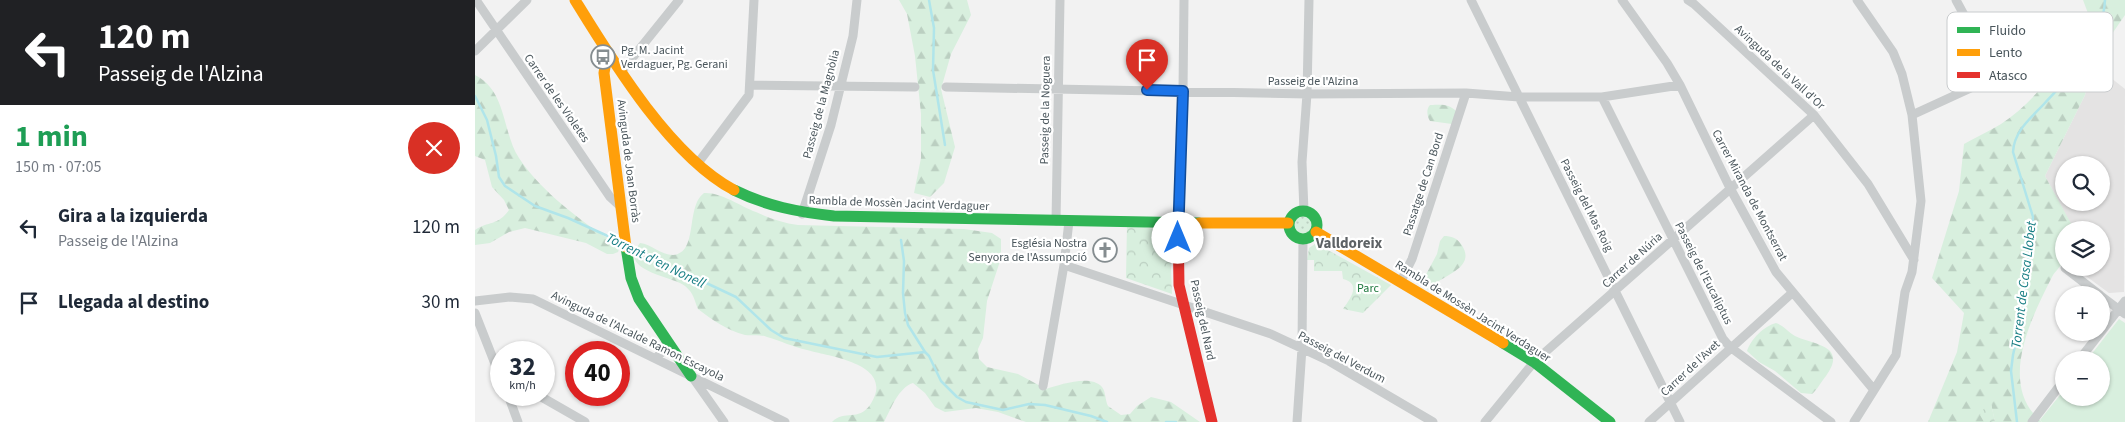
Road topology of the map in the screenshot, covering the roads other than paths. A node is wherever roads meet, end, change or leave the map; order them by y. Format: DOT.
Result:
graph roads {
  1 [pos="476,0"];
  2 [pos="527,0"];
  3 [pos="575,0"];
  4 [pos="679,0"];
  5 [pos="754,0"];
  6 [pos="857,0"];
  7 [pos="1060,0"];
  8 [pos="1184,0"];
  9 [pos="1309,0"];
  10 [pos="1471,0"];
  11 [pos="1622,0"];
  12 [pos="1687,0"];
  13 [pos="1857,0"];
  14 [pos="1956,0"];
  15 [pos="1962,12"];
  16 [pos="496,31"];
  17 [pos="475,51"];
  18 [pos="609,57"];
  19 [pos="621,72"];
  20 [pos="750,85"];
  21 [pos="1679,85"];
  22 [pos="839,87"];
  23 [pos="915,87"];
  24 [pos="946,87"];
  25 [pos="1058,89"];
  26 [pos="1183,91"];
  27 [pos="1962,92"];
  28 [pos="1466,93"];
  29 [pos="1307,94"];
  30 [pos="1602,97"];
  31 [pos="1519,98"];
  32 [pos="1814,115"];
  33 [pos="1912,115"];
  34 [pos="698,163"];
  35 [pos="1730,188"];
  36 [pos="621,207"];
  37 [pos="1304,211"];
  38 [pos="802,214"];
  39 [pos="1056,221"];
  40 [pos="1069,221"];
  41 [pos="1288,222"];
  42 [pos="1178,223"];
  43 [pos="1316,232"];
  44 [pos="1673,239"];
  45 [pos="1303,240"];
  46 [pos="1914,260"];
  47 [pos="1064,265"];
  48 [pos="2076,276"];
  49 [pos="1401,281"];
  50 [pos="2089,286"];
  51 [pos="1617,291"];
  52 [pos="1792,292"];
  53 [pos="475,301"];
  54 [pos="2125,301"];
  55 [pos="2110,302"];
  56 [pos="1183,306"];
  57 [pos="2122,312"];
  58 [pos="475,313"];
  59 [pos="2110,323"];
  60 [pos="666,340"];
  61 [pos="2094,341"];
  62 [pos="1302,348"];
  63 [pos="1730,348"];
  64 [pos="490,349"];
  65 [pos="2086,351"];
  66 [pos="656,358"];
  67 [pos="1534,362"];
  68 [pos="691,376"];
  69 [pos="1043,386"];
  70 [pos="718,388"];
  71 [pos="1874,390"];
  72 [pos="2055,392"];
  73 [pos="707,398"];
  74 [pos="1671,403"];
  75 [pos="555,405"];
  76 [pos="512,406"];
  77 [pos="518,422"];
  78 [pos="585,422"];
  79 [pos="724,422"];
  80 [pos="785,422"];
  81 [pos="1212,422"];
  82 [pos="1297,422"];
  83 [pos="1433,422"];
  84 [pos="1485,422"];
  85 [pos="1610,422"];
  86 [pos="1649,422"];
  87 [pos="1680,422"];
  88 [pos="1831,422"];
  89 [pos="1853,422"];
  90 [pos="2032,422"];
  1 -- 16 [label="street, Carrer de les Violetes"];
  2 -- 16 [label="street"];
  3 -- 18 [label="street, Rambla de Mossèn Jacint Verdaguer"];
  4 -- 19 [label="street"];
  5 -- 20 [label="street"];
  6 -- 22 [label="street, Passeig de la Magnòlia"];
  7 -- 25 [label="street, Passeig de la Noguera"];
  8 -- 26 [label="street"];
  9 -- 29 [label="street"];
  10 -- 31 [label="street, Passeig del Mas Roig"];
  11 -- 21 [label="street, Carrer Miranda de Montserrat"];
  12 -- 32 [label="street, Avinguda de la Vall d'Or"];
  13 -- 33 [label="street"];
  14 -- 15 [label="street"];
  16 -- 17 [label="street"];
  16 -- 36 [label="street, Carrer de les Violetes"];
  18 -- 19 [label="street, Rambla de Mossèn Jacint Verdaguer"];
  18 -- 36 [label="street, Avinguda de Joan Borràs"];
  19 -- 34 [label="street, Rambla de Mossèn Jacint Verdaguer"];
  20 -- 22 [label="street"];
  20 -- 34 [label="street"];
  21 -- 30 [label="street, Passeig de l'Alzina"];
  21 -- 35 [label="street, Carrer Miranda de Montserrat"];
  22 -- 23 [label="street"];
  22 -- 38 [label="street, Passeig de la Magnòlia"];
  24 -- 25 [label="street, Passeig de l'Alzina"];
  25 -- 26 [label="street, Passeig de l'Alzina"];
  25 -- 39 [label="street, Passeig de la Noguera"];
  26 -- 29 [label="street, Passeig de l'Alzina"];
  26 -- 42 [label="street"];
  27 -- 33 [label="street"];
  28 -- 29 [label="street, Passeig de l'Alzina"];
  28 -- 31 [label="street, Passeig de l'Alzina"];
  28 -- 49 [label="street, Passatge de Can Bord"];
  29 -- 37 [label="street"];
  30 -- 31 [label="street, Passeig de l'Alzina"];
  30 -- 44 [label="street, Passeig de l'Eucaliptus"];
  31 -- 51 [label="street, Passeig del Mas Roig"];
  32 -- 35 [label="street, Carrer de Núria"];
  32 -- 46 [label="street, Avinguda de la Vall d'Or"];
  33 -- 46 [label="street"];
  34 -- 38 [label="street, Rambla de Mossèn Jacint Verdaguer"];
  35 -- 44 [label="street, Carrer de Núria"];
  35 -- 52 [label="street, Carrer Miranda de Montserrat"];
  36 -- 60 [label="street, Avinguda de Joan Borràs"];
  37 -- 41 [label="street"];
  37 -- 43 [label="street"];
  38 -- 39 [label="street, Rambla de Mossèn Jacint Verdaguer"];
  39 -- 40 [label="street, Rambla de Mossèn Jacint Verdaguer"];
  40 -- 42 [label="street, Rambla de Mossèn Jacint Verdaguer"];
  40 -- 47 [label="street"];
  41 -- 42 [label="street, Rambla de Mossèn Jacint Verdaguer"];
  41 -- 45 [label="street"];
  42 -- 56 [label="street, Passeig del Nard"];
  43 -- 45 [label="street"];
  43 -- 49 [label="street, Rambla de Mossèn Jacint Verdaguer"];
  44 -- 51 [label="street, Carrer de Núria"];
  44 -- 63 [label="street, Passeig de l'Eucaliptus"];
  45 -- 62 [label="street"];
  46 -- 71 [label="street"];
  47 -- 56 [label="street, Passeig del Verdum"];
  47 -- 69 [label="street"];
  48 -- 50 [label="street"];
  49 -- 67 [label="street, Rambla de Mossèn Jacint Verdaguer"];
  51 -- 67 [label="street, Carrer de Núria"];
  51 -- 74 [label="street, Passeig del Mas Roig"];
  52 -- 63 [label="street, Carrer de l'Avet"];
  52 -- 71 [label="street, Carrer Miranda de Montserrat"];
  53 -- 66 [label="street, Avinguda de l'Alcalde Ramon Escayola"];
  54 -- 57 [label="street"];
  55 -- 57 [label="street"];
  56 -- 62 [label="street, Passeig del Verdum"];
  56 -- 81 [label="street, Passeig del Nard"];
  57 -- 59 [label="street"];
  58 -- 64 [label="street"];
  60 -- 66 [label="street"];
  60 -- 68 [label="street, Avinguda de Joan Borràs"];
  61 -- 65 [label="street"];
  62 -- 82 [label="street"];
  62 -- 83 [label="street, Passeig del Verdum"];
  63 -- 74 [label="street, Carrer de l'Avet"];
  63 -- 88 [label="street, Passeig de l'Eucaliptus"];
  66 -- 68 [label="street, Avinguda de l'Alcalde Ramon Escayola"];
  67 -- 84 [label="street, Carrer de Núria"];
  67 -- 85 [label="street, Rambla de Mossèn Jacint Verdaguer"];
  68 -- 70 [label="street, Avinguda de l'Alcalde Ramon Escayola"];
  68 -- 73 [label="street, Avinguda de Joan Borràs"];
  70 -- 73 [label="street"];
  70 -- 80 [label="street, Avinguda de l'Alcalde Ramon Escayola"];
  71 -- 89 [label="street"];
  72 -- 90 [label="street"];
  73 -- 79 [label="street, Avinguda de Joan Borràs"];
  74 -- 86 [label="street, Carrer de l'Avet"];
  74 -- 87 [label="street, Passeig del Mas Roig"];
  75 -- 78 [label="street"];
  76 -- 77 [label="street"];
}
